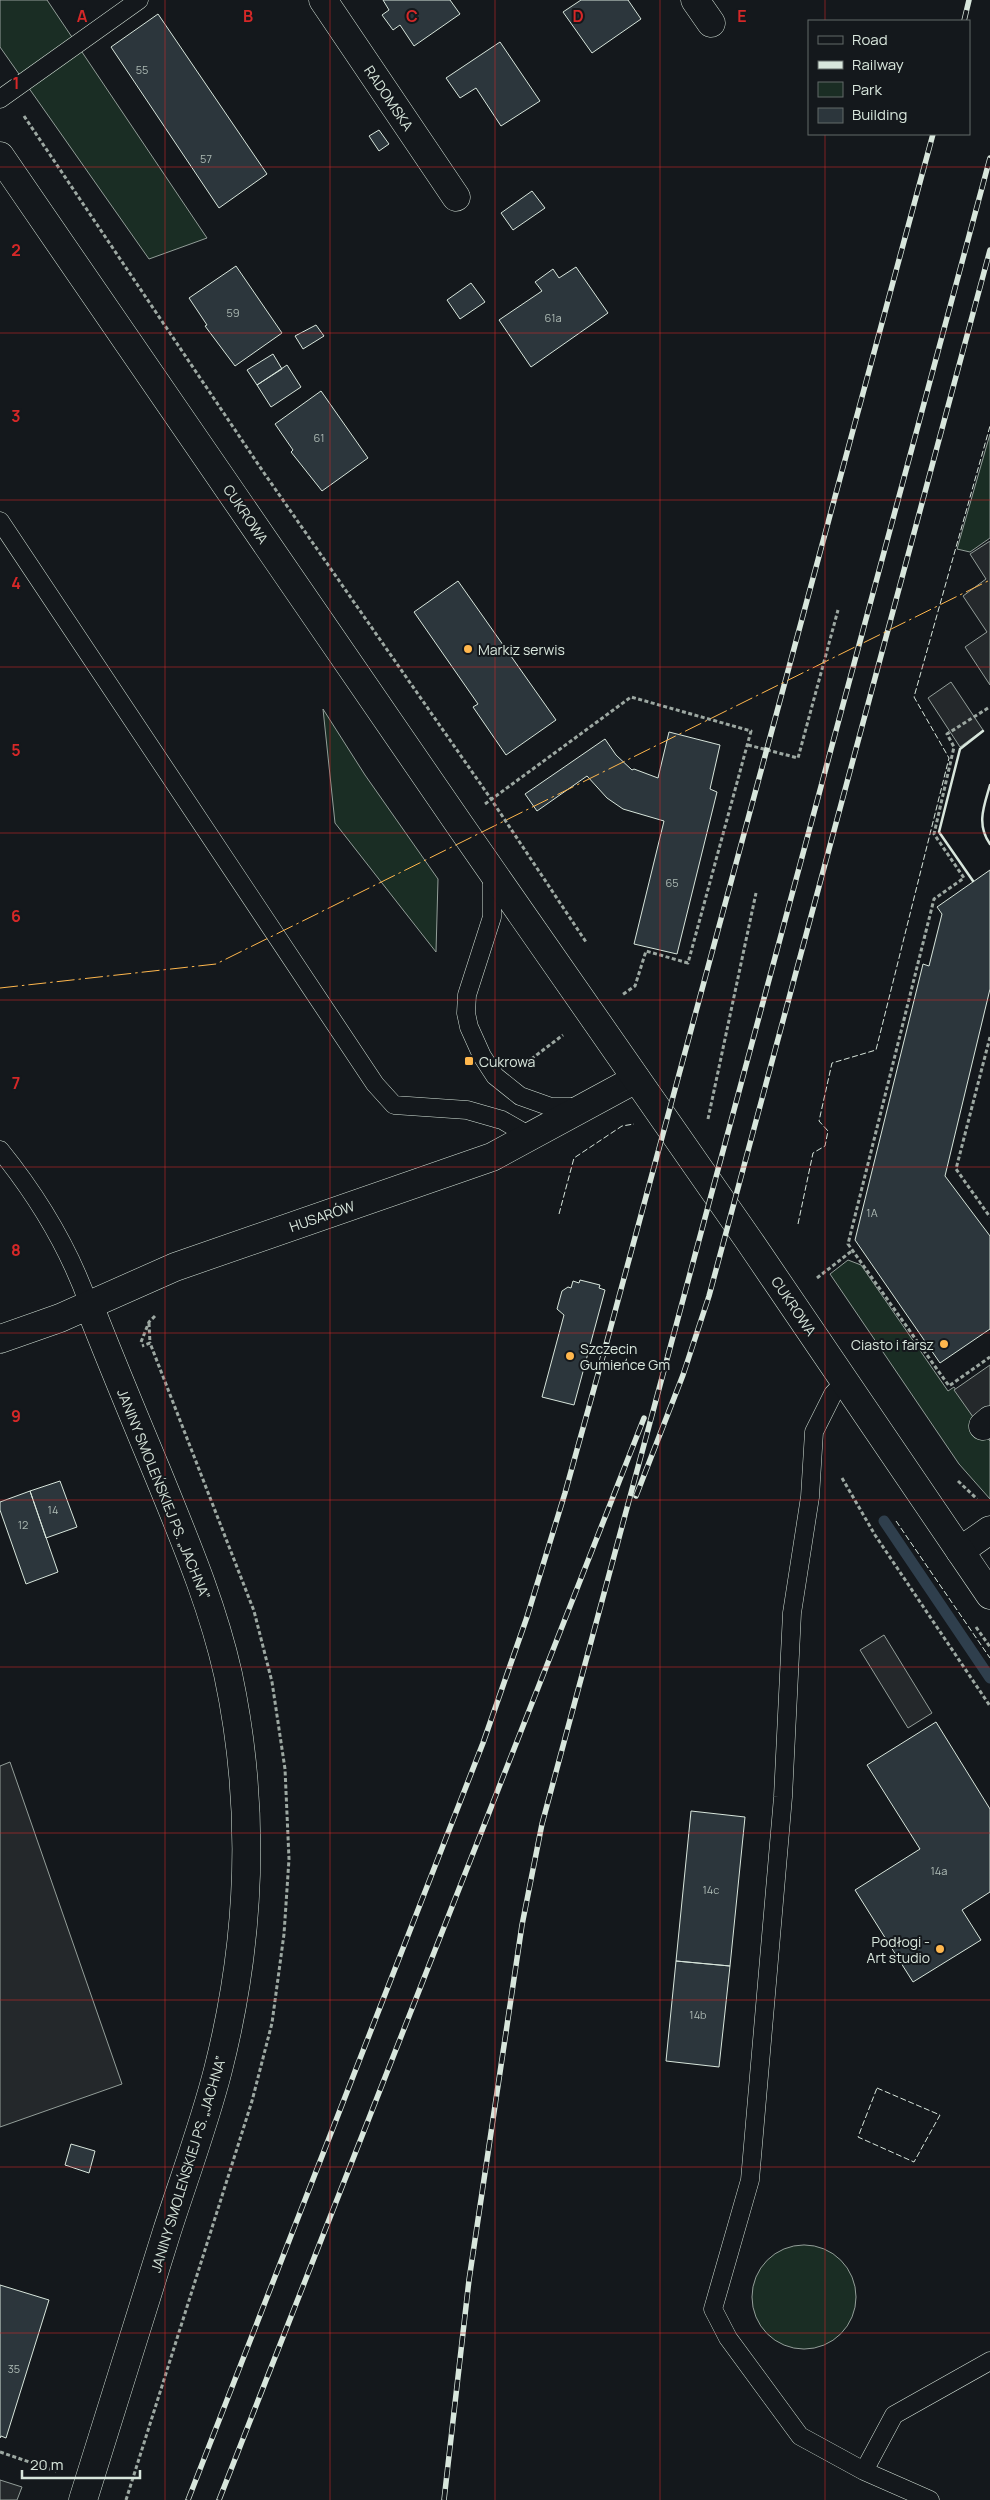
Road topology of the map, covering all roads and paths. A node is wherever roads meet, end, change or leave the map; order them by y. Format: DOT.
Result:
graph roads {
  1 [pos="139,0"];
  2 [pos="323,0"];
  3 [pos="695,0"];
  4 [pos="711,24"];
  5 [pos="4,96"];
  6 [pos="0,156"];
  7 [pos="456,197"];
  8 [pos="0,521"];
  9 [pos="838,610"];
  10 [pos="988,708"];
  11 [pos="748,745"];
  12 [pos="491,799"];
  13 [pos="459,824"];
  14 [pos="492,871"];
  15 [pos="756,893"];
  16 [pos="589,946"];
  17 [pos="616,987"];
  18 [pos="990,1037"];
  19 [pos="636,1079"];
  20 [pos="590,1105"];
  21 [pos="708,1120"];
  22 [pos="532,1137"];
  23 [pos="0,1150"];
  24 [pos="990,1217"];
  25 [pos="853,1250"];
  26 [pos="817,1278"];
  27 [pos="89,1305"];
  28 [pos="146,1315"];
  29 [pos="0,1339"];
  30 [pos="150,1343"];
  31 [pos="109,1356"];
  32 [pos="990,1357"];
  33 [pos="845,1381"];
  34 [pos="814,1432"];
  35 [pos="990,1530"];
  36 [pos="960,1551"];
  37 [pos="990,1594"];
  38 [pos="990,1706"];
  39 [pos="990,2361"];
  40 [pos="0,2452"];
  41 [pos="864,2471"];
  42 [pos="60,2473"];
  43 [pos="83,2500"];
  44 [pos="126,2500"];
  45 [pos="930,2500"];
  1 -- 5 [label="lane"];
  2 -- 7 [label="street, RADOMSKA"];
  3 -- 4 [label="street"];
  5 -- 12 [label="path"];
  6 -- 13 [label="street, CUKROWA"];
  8 -- 22 [label="lane"];
  9 -- 11 [label="path"];
  10 -- 25 [label="path"];
  11 -- 12 [label="path"];
  11 -- 17 [label="path"];
  12 -- 13 [label="path"];
  12 -- 16 [label="path"];
  13 -- 14 [label="street, CUKROWA"];
  14 -- 19 [label="street, CUKROWA"];
  14 -- 20 [label="lane"];
  15 -- 21 [label="path"];
  18 -- 24 [label="path"];
  19 -- 20 [label="street, HUSARÓW"];
  19 -- 33 [label="street, CUKROWA"];
  20 -- 22 [label="street, HUSARÓW"];
  22 -- 27 [label="street, HUSARÓW"];
  23 -- 27 [label="lane"];
  25 -- 26 [label="path"];
  25 -- 32 [label="path"];
  27 -- 29 [label="street, HUSARÓW"];
  27 -- 31 [label="street, JANINY SMOLEŃSKIEJ PS. „JACHNA”"];
  28 -- 30 [label="path"];
  30 -- 31 [label="path"];
  30 -- 44 [label="path"];
  31 -- 43 [label="street, JANINY SMOLEŃSKIEJ PS. „JACHNA”"];
  33 -- 34 [label="lane"];
  33 -- 36 [label="street, CUKROWA"];
  34 -- 38 [label="path"];
  34 -- 41 [label="lane"];
  35 -- 36 [label="street"];
  36 -- 37 [label="street, CUKROWA"];
  39 -- 41 [label="lane"];
  40 -- 42 [label="path"];
  41 -- 45 [label="lane"];
}
